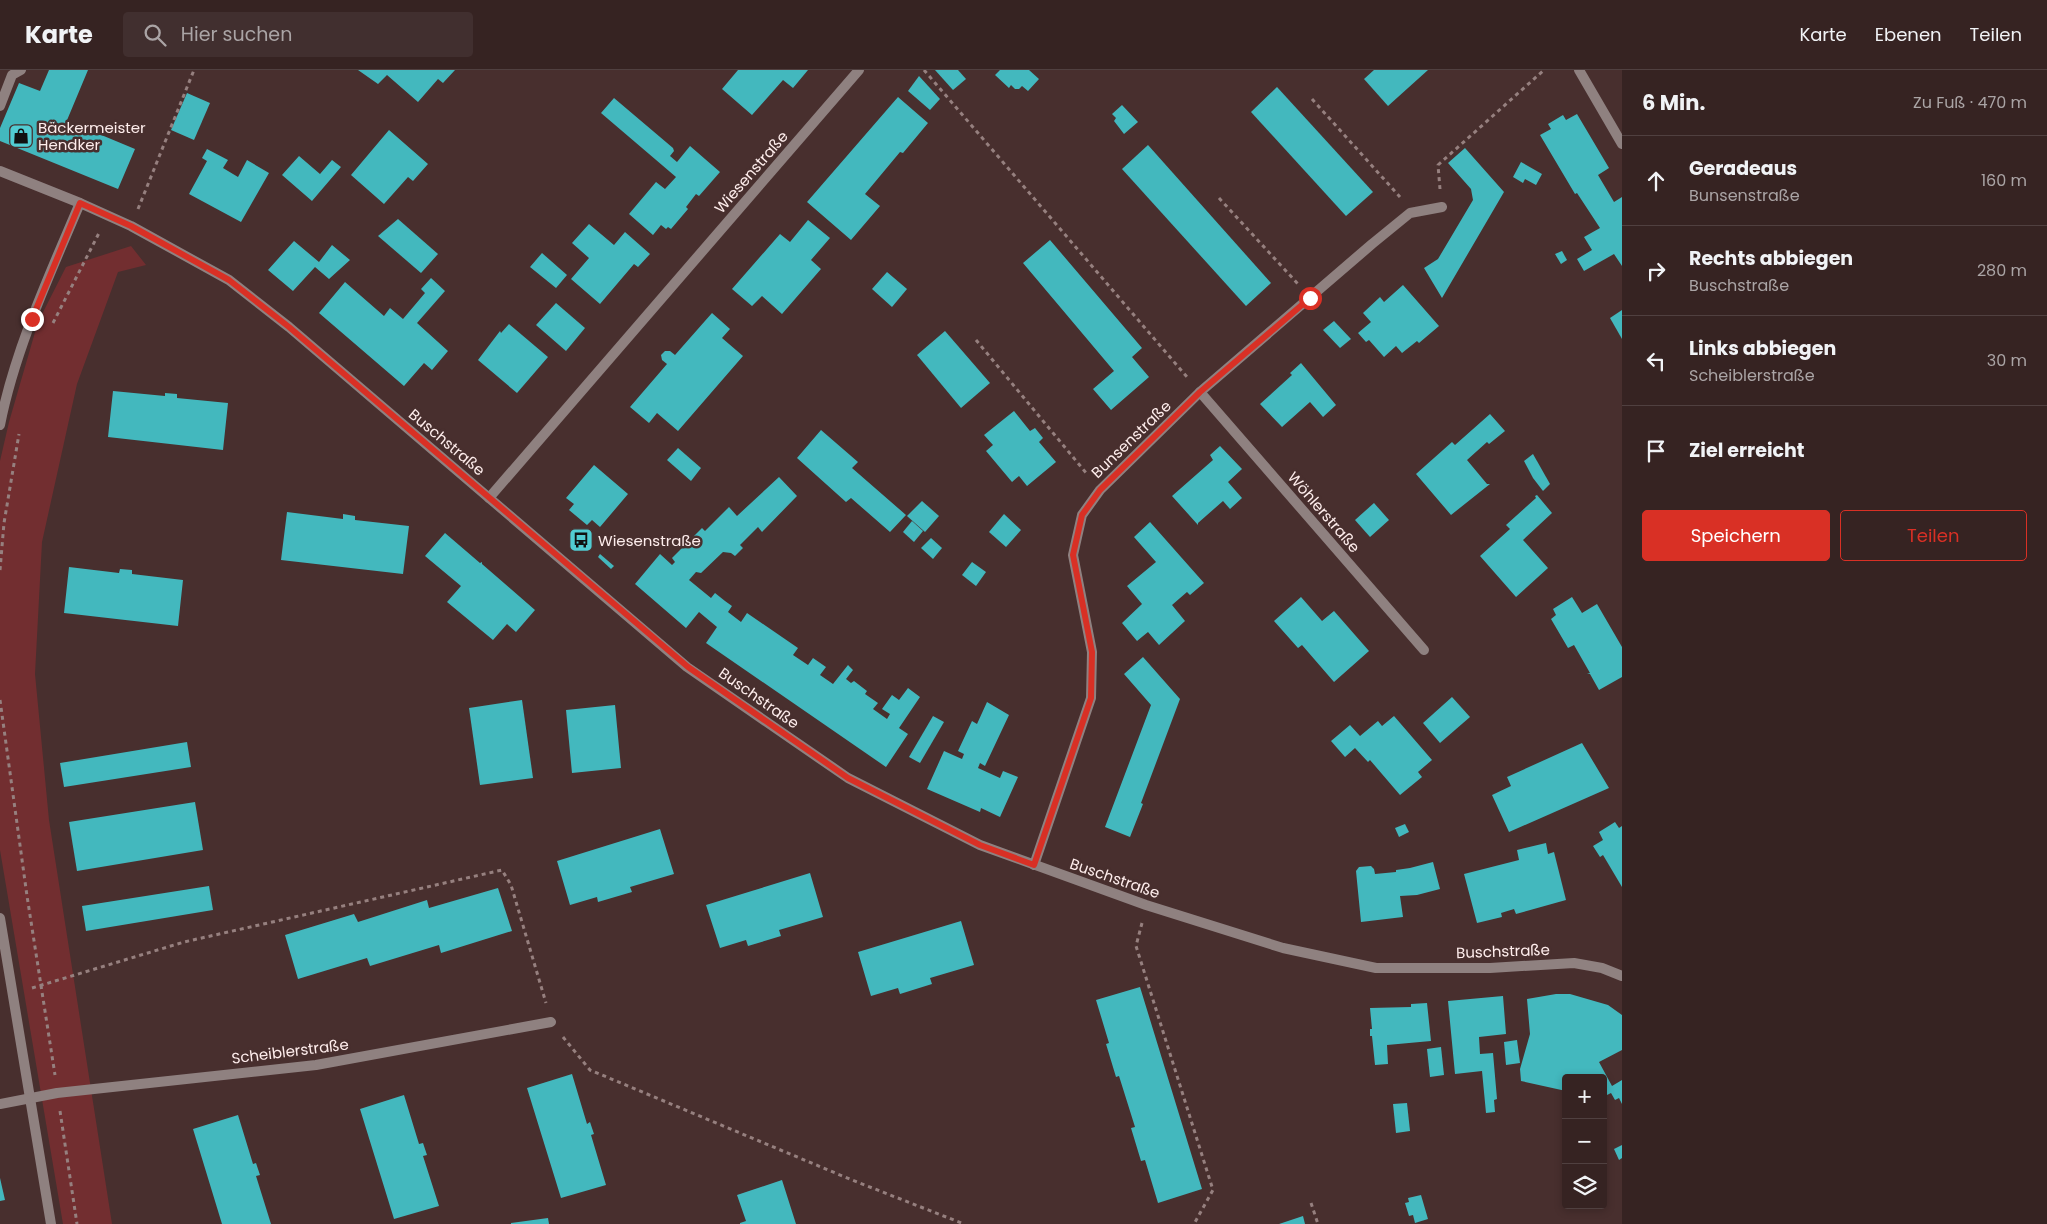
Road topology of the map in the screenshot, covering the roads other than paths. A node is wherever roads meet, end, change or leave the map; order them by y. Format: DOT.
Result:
graph roads {
  1 [pos="21,70"];
  2 [pos="859,70"];
  3 [pos="1579,70"];
  4 [pos="0,106"];
  5 [pos="1622,144"];
  6 [pos="0,171"];
  7 [pos="80,203"];
  8 [pos="1442,207"];
  9 [pos="1200,392"];
  10 [pos="0,426"];
  11 [pos="489,498"];
  12 [pos="1424,650"];
  13 [pos="1034,865"];
  14 [pos="0,918"];
  15 [pos="1622,976"];
  16 [pos="551,1022"];
  17 [pos="31,1099"];
  18 [pos="0,1104"];
  19 [pos="51,1224"];
  1 -- 4 [label="street"];
  2 -- 11 [label="street, Wiesenstraße"];
  3 -- 5 [label="street"];
  6 -- 7 [label="street, Buschstraße"];
  7 -- 10 [label="street"];
  7 -- 11 [label="street, Buschstraße"];
  8 -- 9 [label="street, Bunsenstraße"];
  9 -- 12 [label="street, Wöhlerstraße"];
  9 -- 13 [label="street, Bunsenstraße"];
  11 -- 13 [label="street, Buschstraße"];
  13 -- 15 [label="street, Buschstraße"];
  14 -- 17 [label="street"];
  16 -- 17 [label="street, Scheiblerstraße"];
  17 -- 18 [label="street, Scheiblerstraße"];
  17 -- 19 [label="street"];
}
